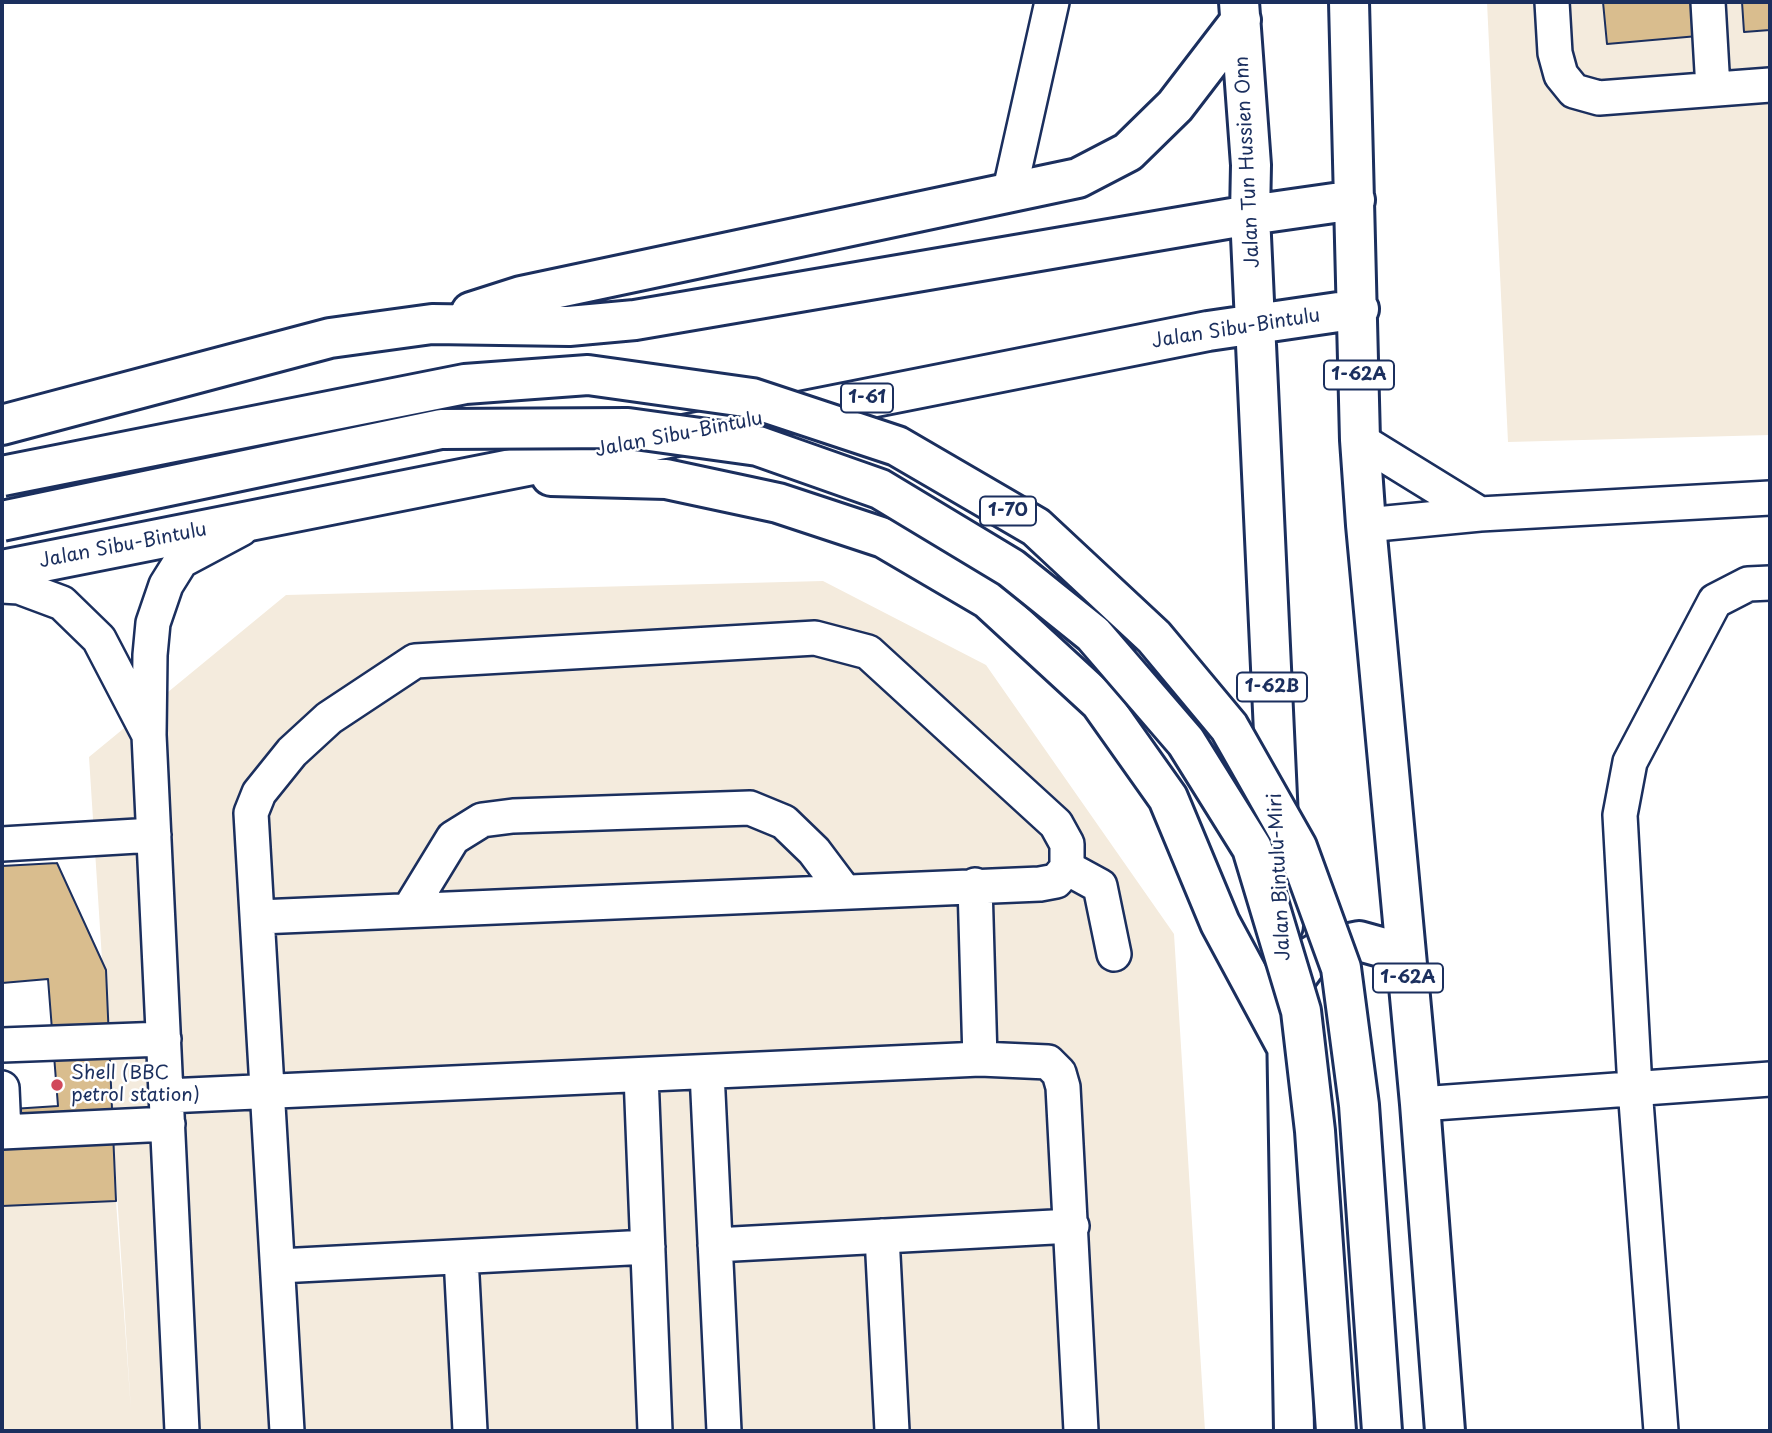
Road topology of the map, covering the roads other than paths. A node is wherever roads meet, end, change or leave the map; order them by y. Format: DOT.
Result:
graph roads {
  1 [pos="1052,2"];
  2 [pos="1349,2"];
  3 [pos="1552,2"];
  4 [pos="1708,2"];
  5 [pos="1240,11"];
  6 [pos="1770,85"];
  7 [pos="1713,89"];
  8 [pos="1009,194"];
  9 [pos="1355,200"];
  10 [pos="1250,215"];
  11 [pos="1359,309"];
  12 [pos="1256,323"];
  13 [pos="432,324"];
  14 [pos="2,425"];
  15 [pos="1360,440"];
  16 [pos="479,474"];
  17 [pos="2,476"];
  18 [pos="1770,498"];
  19 [pos="1480,514"];
  20 [pos="262,518"];
  21 [pos="2,521"];
  22 [pos="1366,525"];
  23 [pos="2,570"];
  24 [pos="1770,583"];
  25 [pos="2,586"];
  26 [pos="149,735"];
  27 [pos="154,835"];
  28 [pos="2,844"];
  29 [pos="1067,868"];
  30 [pos="975,885"];
  31 [pos="844,891"];
  32 [pos="409,910"];
  33 [pos="259,917"];
  34 [pos="1114,954"];
  35 [pos="1406,954"];
  36 [pos="1286,992"];
  37 [pos="164,1039"];
  38 [pos="2,1045"];
  39 [pos="1289,1051"];
  40 [pos="980,1059"];
  41 [pos="707,1072"];
  42 [pos="641,1074"];
  43 [pos="1770,1079"];
  44 [pos="2,1088"];
  45 [pos="1634,1088"];
  46 [pos="269,1091"];
  47 [pos="1420,1104"];
  48 [pos="167,1110"];
  49 [pos="3,1132"];
  50 [pos="1072,1226"];
  51 [pos="882,1236"];
  52 [pos="715,1245"];
  53 [pos="648,1247"];
  54 [pos="461,1257"];
  55 [pos="279,1266"];
  56 [pos="183,1431"];
  57 [pos="287,1431"];
  58 [pos="470,1431"];
  59 [pos="655,1431"];
  60 [pos="724,1431"];
  61 [pos="892,1431"];
  62 [pos="1081,1431"];
  63 [pos="1294,1431"];
  64 [pos="1336,1431"];
  65 [pos="1382,1431"];
  66 [pos="1445,1431"];
  67 [pos="1661,1431"];
  1 -- 8 [label="street"];
  2 -- 9 [label="main road"];
  3 -- 7 [label="street"];
  4 -- 7 [label="street"];
  5 -- 8 [label="main road"];
  5 -- 10 [label="main road, Jalan Tun Hussien Onn"];
  6 -- 7 [label="street"];
  8 -- 13 [label="main road"];
  9 -- 10 [label="main road"];
  9 -- 11 [label="main road, 1-62A"];
  10 -- 12 [label="main road, Jalan Tun Hussien Onn"];
  10 -- 13 [label="main road"];
  11 -- 12 [label="main road, Jalan Sibu-Bintulu / 1-61"];
  11 -- 15 [label="main road, 1-62A"];
  12 -- 16 [label="main road, Jalan Sibu-Bintulu / 1-61"];
  12 -- 36 [label="main road, Jalan Bintulu-Miri / 1-62B"];
  13 -- 14 [label="main road"];
  15 -- 19 [label="street"];
  15 -- 22 [label="main road, 1-62A"];
  16 -- 20 [label="main road, Jalan Sibu-Bintulu"];
  16 -- 39 [label="main road"];
  17 -- 65 [label="main road, 1-70, bridge"];
  18 -- 19 [label="street"];
  19 -- 22 [label="street"];
  20 -- 23 [label="main road, Jalan Sibu-Bintulu"];
  20 -- 26 [label="street"];
  21 -- 64 [label="main road, 1-70, bridge"];
  22 -- 35 [label="main road, 1-62A"];
  24 -- 45 [label="street"];
  25 -- 26 [label="street"];
  26 -- 27 [label="street"];
  27 -- 28 [label="street"];
  27 -- 37 [label="street"];
  29 -- 30 [label="street"];
  29 -- 33 [label="street"];
  29 -- 34 [label="street"];
  30 -- 31 [label="street"];
  30 -- 40 [label="street"];
  31 -- 32 [label="street"];
  31 -- 32 [label="street"];
  32 -- 33 [label="street"];
  33 -- 46 [label="street"];
  35 -- 36 [label="main road"];
  35 -- 47 [label="main road, 1-62A"];
  36 -- 39 [label="main road, Jalan Bintulu-Miri / 1-62B"];
  37 -- 38 [label="street"];
  37 -- 48 [label="street"];
  39 -- 63 [label="main road, Jalan Bintulu-Miri / 1-62B"];
  40 -- 41 [label="street"];
  40 -- 50 [label="street"];
  41 -- 42 [label="street"];
  41 -- 52 [label="street"];
  42 -- 46 [label="street"];
  42 -- 53 [label="street"];
  43 -- 45 [label="street"];
  44 -- 49 [label="street"];
  45 -- 47 [label="street"];
  45 -- 67 [label="street"];
  46 -- 48 [label="street"];
  46 -- 55 [label="street"];
  47 -- 66 [label="main road, 1-62A"];
  48 -- 49 [label="street"];
  48 -- 56 [label="street"];
  50 -- 51 [label="street"];
  50 -- 62 [label="street"];
  51 -- 52 [label="street"];
  51 -- 61 [label="street"];
  52 -- 60 [label="street"];
  53 -- 54 [label="street"];
  53 -- 59 [label="street"];
  54 -- 55 [label="street"];
  54 -- 58 [label="street"];
  55 -- 57 [label="street"];
}
